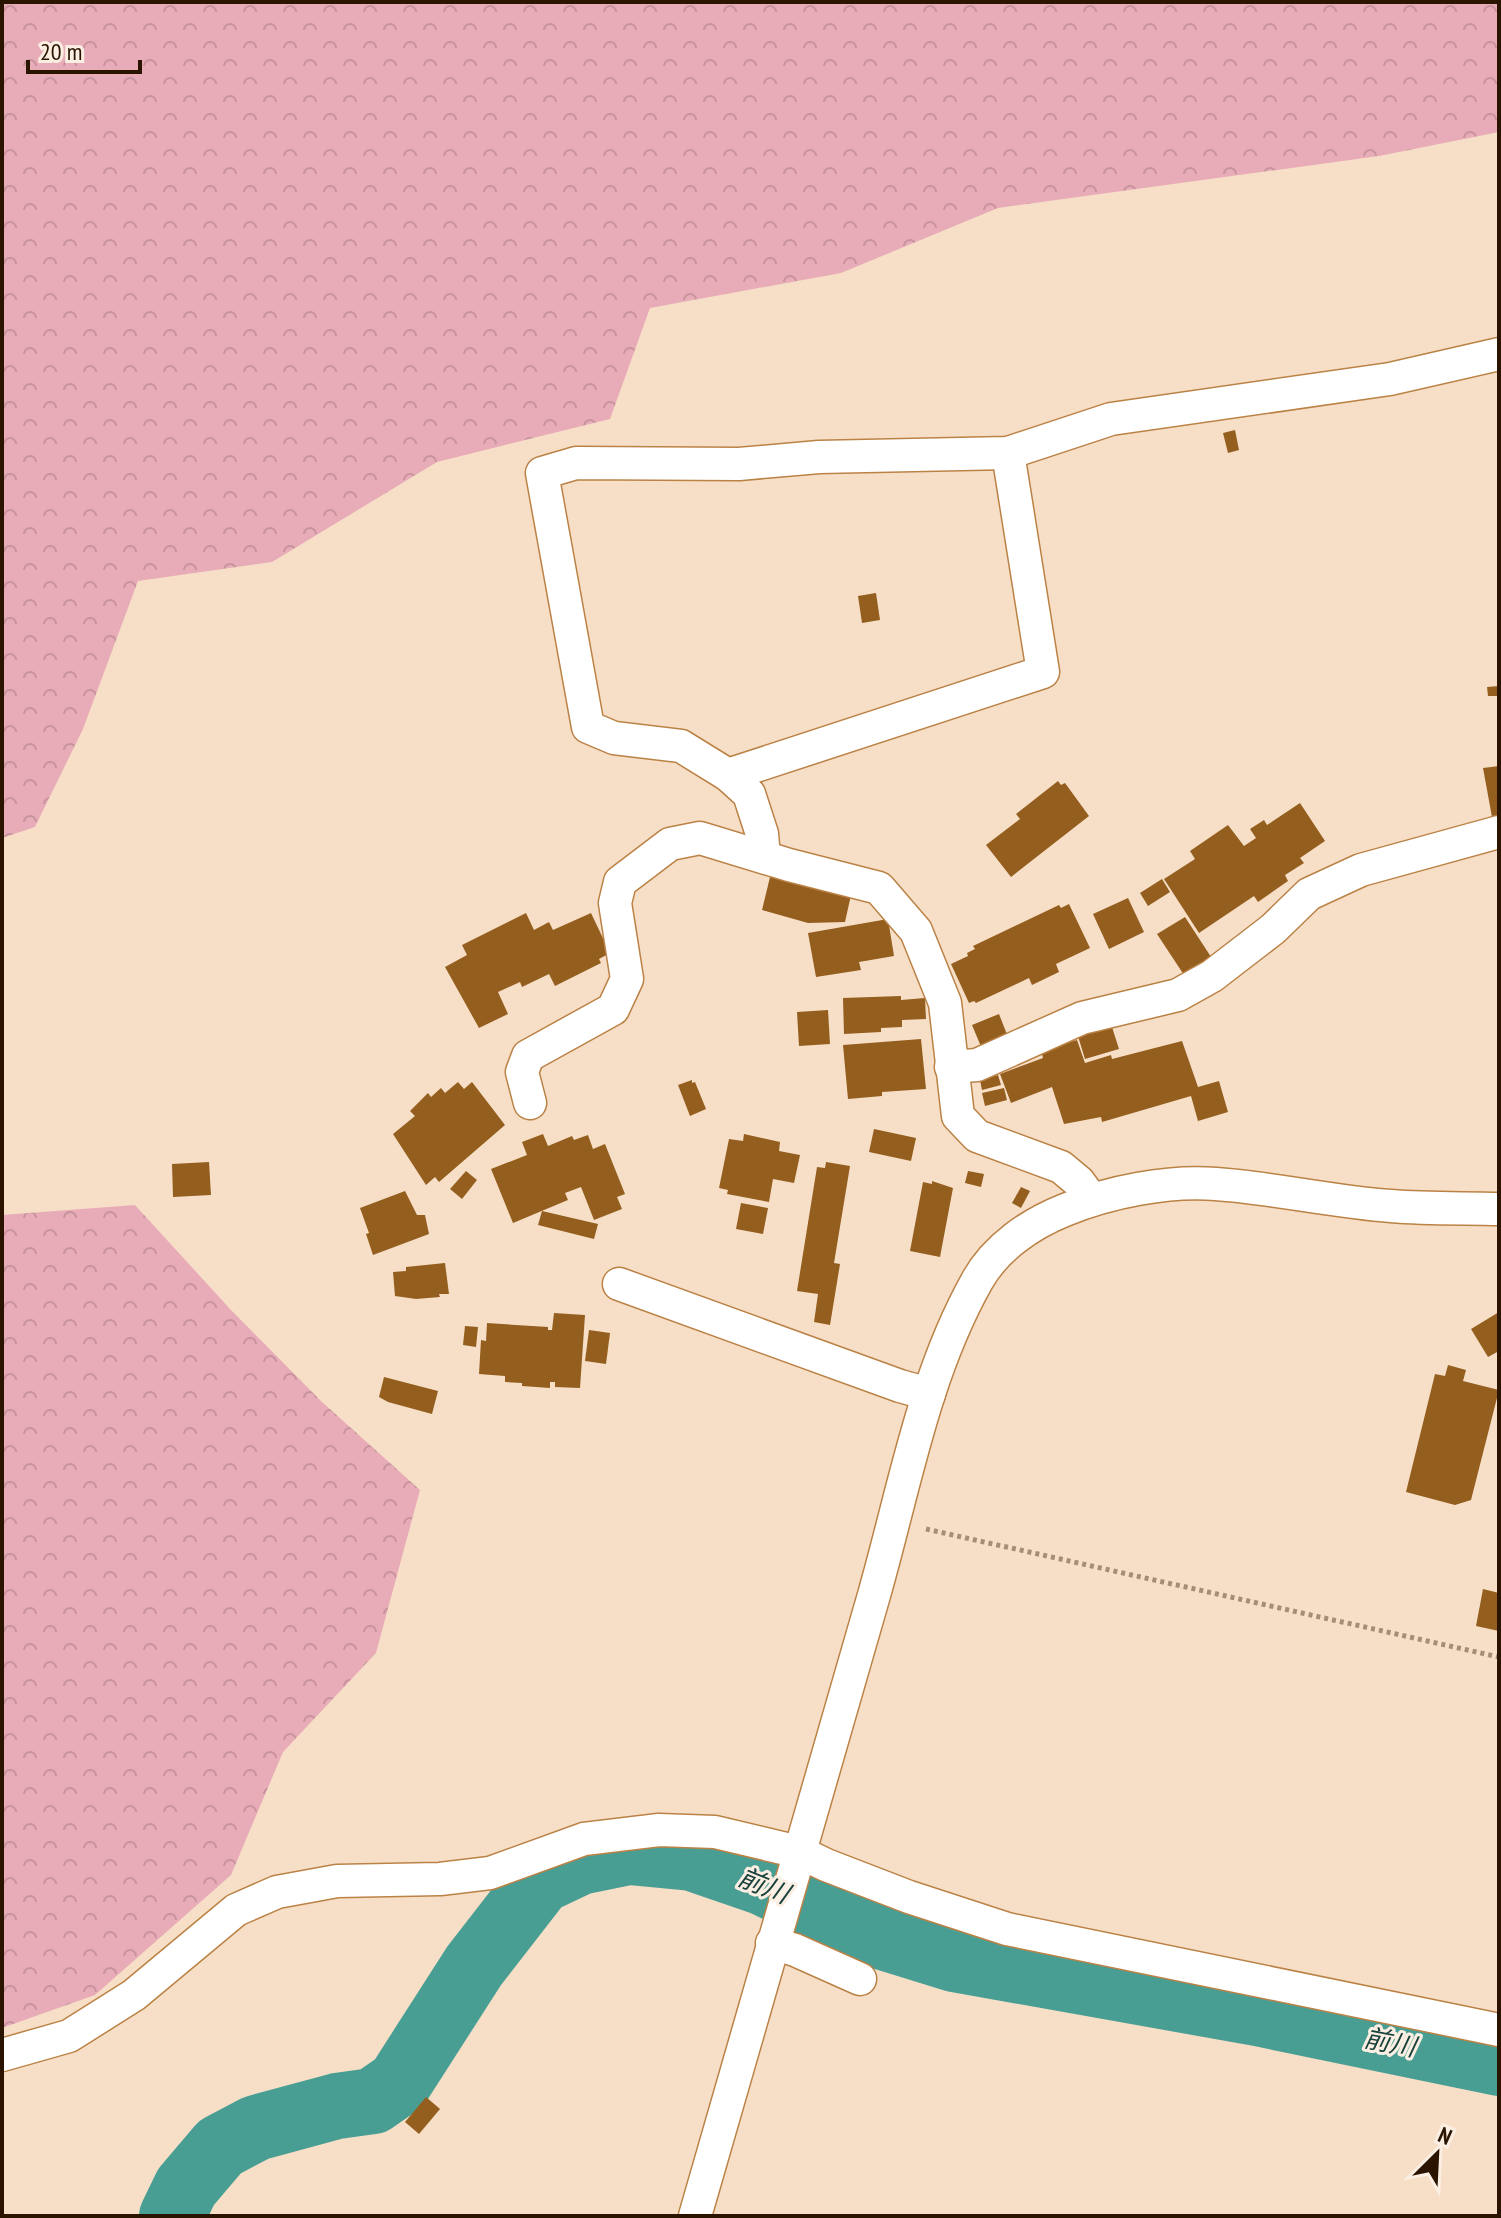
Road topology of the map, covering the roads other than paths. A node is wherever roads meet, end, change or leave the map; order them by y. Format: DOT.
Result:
graph roads {
  1 [pos="1499,354"];
  2 [pos="1008,453"];
  3 [pos="728,775"];
  4 [pos="1499,832"];
  5 [pos="764,857"];
  6 [pos="951,1067"];
  7 [pos="530,1103"];
  8 [pos="1092,1200"];
  9 [pos="1499,1209"];
  10 [pos="619,1284"];
  11 [pos="929,1394"];
  12 [pos="796,1861"];
  13 [pos="776,1931"];
  14 [pos="860,1979"];
  15 [pos="1499,2030"];
  16 [pos="2,2055"];
  17 [pos="695,2216"];
  1 -- 2 [label="street"];
  2 -- 3 [label="street"];
  2 -- 3 [label="street"];
  3 -- 5 [label="street"];
  4 -- 6 [label="street"];
  5 -- 6 [label="street"];
  5 -- 7 [label="street"];
  6 -- 8 [label="street"];
  8 -- 9 [label="street"];
  8 -- 11 [label="street"];
  10 -- 11 [label="street"];
  11 -- 12 [label="street"];
  12 -- 13 [label="street"];
  12 -- 15 [label="street"];
  12 -- 16 [label="street"];
  13 -- 14 [label="street"];
  13 -- 17 [label="street"];
}
